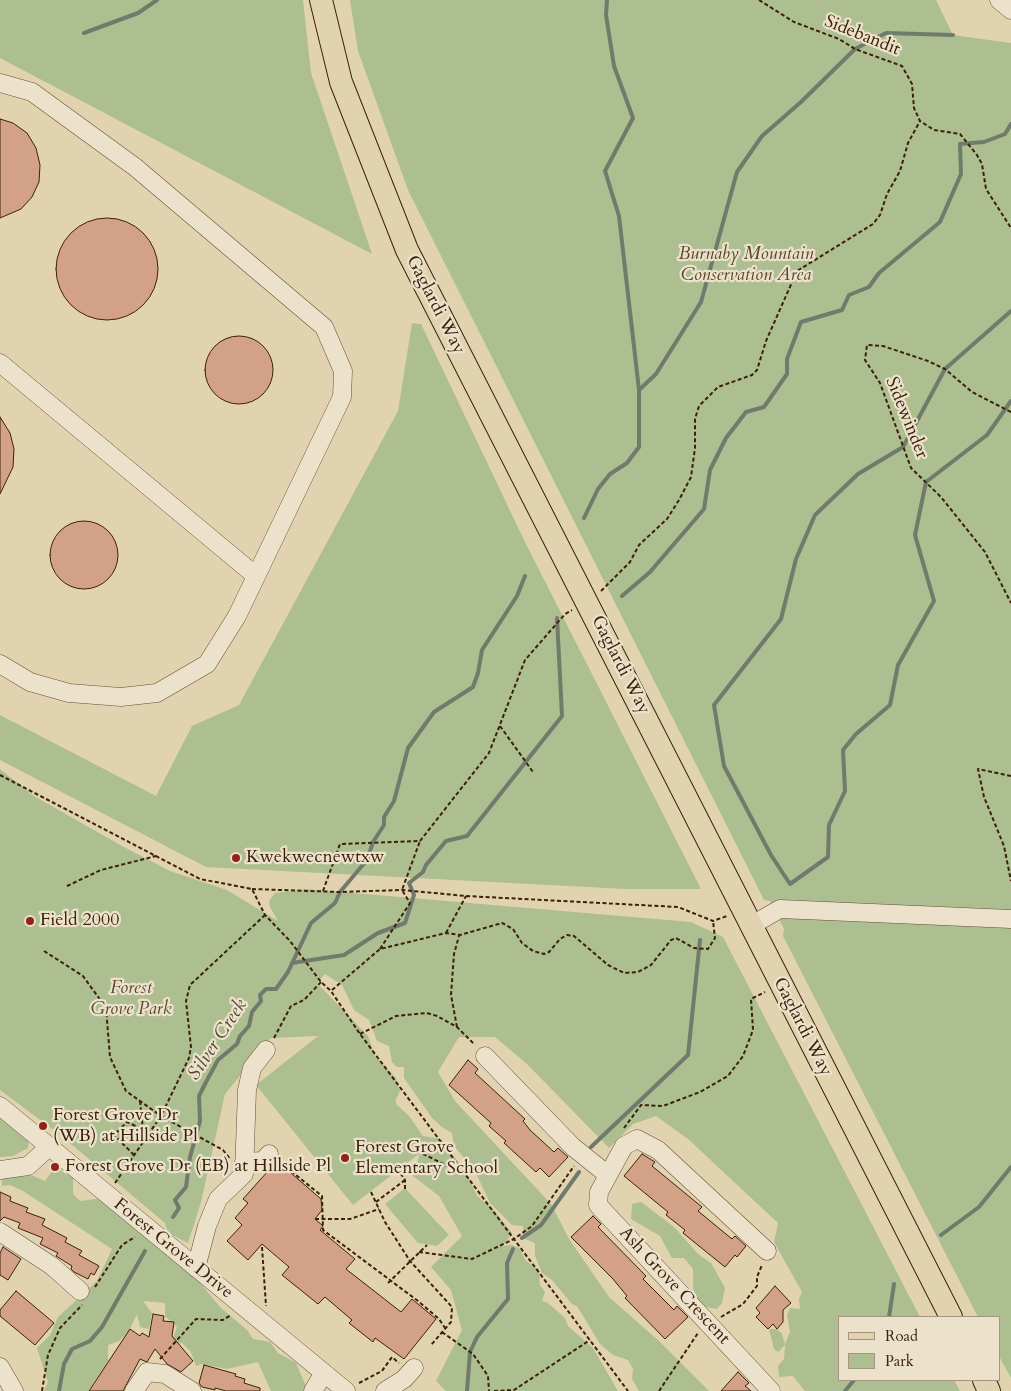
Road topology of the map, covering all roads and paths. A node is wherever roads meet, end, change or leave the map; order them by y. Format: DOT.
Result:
graph roads {
  1 [pos="322,0"];
  2 [pos="759,0"];
  3 [pos="999,0"];
  4 [pos="1011,10"];
  5 [pos="0,83"];
  6 [pos="920,121"];
  7 [pos="1011,228"];
  8 [pos="0,363"];
  9 [pos="1011,412"];
  10 [pos="256,576"];
  11 [pos="588,602"];
  12 [pos="1011,603"];
  13 [pos="0,664"];
  14 [pos="500,726"];
  15 [pos="533,772"];
  16 [pos="0,775"];
  17 [pos="1011,776"];
  18 [pos="420,841"];
  19 [pos="156,856"];
  20 [pos="1011,881"];
  21 [pos="67,886"];
  22 [pos="252,889"];
  23 [pos="402,890"];
  24 [pos="323,891"];
  25 [pos="466,896"];
  26 [pos="265,915"];
  27 [pos="748,917"];
  28 [pos="1011,919"];
  29 [pos="713,921"];
  30 [pos="446,933"];
  31 [pos="460,935"];
  32 [pos="380,948"];
  33 [pos="44,951"];
  34 [pos="322,982"];
  35 [pos="781,984"];
  36 [pos="331,991"];
  37 [pos="456,1027"];
  38 [pos="360,1034"];
  39 [pos="266,1050"];
  40 [pos="482,1053"];
  41 [pos="140,1101"];
  42 [pos="0,1106"];
  43 [pos="161,1116"];
  44 [pos="144,1130"];
  45 [pos="144,1140"];
  46 [pos="633,1142"];
  47 [pos="50,1146"];
  48 [pos="416,1151"];
  49 [pos="269,1154"];
  50 [pos="583,1154"];
  51 [pos="134,1155"];
  52 [pos="244,1168"];
  53 [pos="397,1168"];
  54 [pos="0,1170"];
  55 [pos="465,1174"];
  56 [pos="608,1175"];
  57 [pos="406,1180"];
  58 [pos="405,1188"];
  59 [pos="371,1192"];
  60 [pos="107,1195"];
  61 [pos="376,1202"];
  62 [pos="379,1209"];
  63 [pos="315,1219"];
  64 [pos="324,1219"];
  65 [pos="0,1232"];
  66 [pos="514,1239"];
  67 [pos="427,1245"];
  68 [pos="262,1247"];
  69 [pos="767,1251"];
  70 [pos="419,1252"];
  71 [pos="410,1261"];
  72 [pos="196,1268"];
  73 [pos="389,1282"];
  74 [pos="80,1291"];
  75 [pos="264,1309"];
  76 [pos="234,1314"];
  77 [pos="950,1316"];
  78 [pos="714,1320"];
  79 [pos="445,1328"];
  80 [pos="702,1328"];
  81 [pos="442,1332"];
  82 [pos="590,1340"];
  83 [pos="431,1345"];
  84 [pos="0,1367"];
  85 [pos="406,1370"];
  86 [pos="147,1372"];
  87 [pos="324,1373"];
  88 [pos="351,1388"];
  89 [pos="14,1391"];
  90 [pos="134,1391"];
  91 [pos="192,1391"];
  92 [pos="313,1391"];
  93 [pos="385,1391"];
  94 [pos="489,1391"];
  95 [pos="494,1391"];
  96 [pos="628,1391"];
  97 [pos="659,1391"];
  98 [pos="771,1391"];
  1 -- 11 [label="main road, Gaglardi Way"];
  2 -- 6 [label="path, Sidebandit"];
  3 -- 4 [label="street"];
  5 -- 10 [label="street"];
  6 -- 7 [label="path"];
  6 -- 11 [label="path"];
  8 -- 10 [label="street"];
  9 -- 12 [label="path, Sidewinder"];
  10 -- 13 [label="street"];
  11 -- 14 [label="path"];
  11 -- 27 [label="main road, Gaglardi Way"];
  14 -- 15 [label="path"];
  14 -- 18 [label="path"];
  16 -- 19 [label="path"];
  17 -- 20 [label="path"];
  18 -- 23 [label="path"];
  18 -- 24 [label="path"];
  19 -- 21 [label="path"];
  19 -- 22 [label="path"];
  22 -- 24 [label="path"];
  22 -- 26 [label="path"];
  23 -- 24 [label="path"];
  23 -- 25 [label="path"];
  23 -- 32 [label="path"];
  25 -- 29 [label="path"];
  25 -- 30 [label="path"];
  26 -- 34 [label="path"];
  26 -- 43 [label="path"];
  27 -- 28 [label="street"];
  27 -- 29 [label="path"];
  27 -- 35 [label="main road, Gaglardi Way"];
  29 -- 31 [label="path"];
  30 -- 31 [label="path"];
  30 -- 32 [label="path"];
  31 -- 37 [label="path"];
  32 -- 36 [label="path"];
  33 -- 41 [label="path"];
  34 -- 36 [label="path"];
  34 -- 39 [label="path"];
  35 -- 46 [label="path"];
  35 -- 77 [label="main road, Gaglardi Way"];
  36 -- 38 [label="path"];
  37 -- 38 [label="path"];
  37 -- 40 [label="path"];
  38 -- 55 [label="path"];
  39 -- 52 [label="street"];
  40 -- 50 [label="street"];
  41 -- 43 [label="path"];
  41 -- 44 [label="path"];
  42 -- 47 [label="street, Forest Grove Drive"];
  43 -- 45 [label="path"];
  43 -- 52 [label="path"];
  44 -- 45 [label="path"];
  44 -- 51 [label="path"];
  45 -- 51 [label="path"];
  46 -- 56 [label="street, Ash Grove Crescent"];
  46 -- 69 [label="street"];
  47 -- 54 [label="street"];
  47 -- 60 [label="street, Forest Grove Drive"];
  48 -- 55 [label="path"];
  49 -- 52 [label="street"];
  49 -- 64 [label="path"];
  50 -- 56 [label="street"];
  50 -- 66 [label="path"];
  51 -- 60 [label="path"];
  52 -- 72 [label="street"];
  53 -- 57 [label="path"];
  55 -- 66 [label="path"];
  56 -- 98 [label="street, Ash Grove Crescent"];
  57 -- 58 [label="path"];
  57 -- 61 [label="path"];
  59 -- 61 [label="path"];
  60 -- 72 [label="street, Forest Grove Drive"];
  61 -- 62 [label="path"];
  62 -- 64 [label="path"];
  62 -- 71 [label="path"];
  63 -- 64 [label="path"];
  64 -- 73 [label="path"];
  65 -- 74 [label="street"];
  66 -- 70 [label="path"];
  66 -- 82 [label="path"];
  67 -- 70 [label="path"];
  68 -- 75 [label="path"];
  69 -- 78 [label="path"];
  70 -- 71 [label="path"];
  71 -- 73 [label="path"];
  71 -- 79 [label="path"];
  72 -- 87 [label="street, Forest Grove Drive"];
  73 -- 79 [label="path"];
  76 -- 86 [label="path"];
  79 -- 81 [label="path"];
  80 -- 97 [label="path"];
  81 -- 83 [label="path"];
  81 -- 94 [label="path"];
  82 -- 95 [label="path"];
  82 -- 96 [label="path"];
  84 -- 89 [label="street"];
  85 -- 88 [label="path"];
  85 -- 93 [label="street"];
  86 -- 90 [label="street"];
  86 -- 91 [label="street"];
  87 -- 88 [label="street, Forest Grove Drive"];
  87 -- 92 [label="street"];
}
